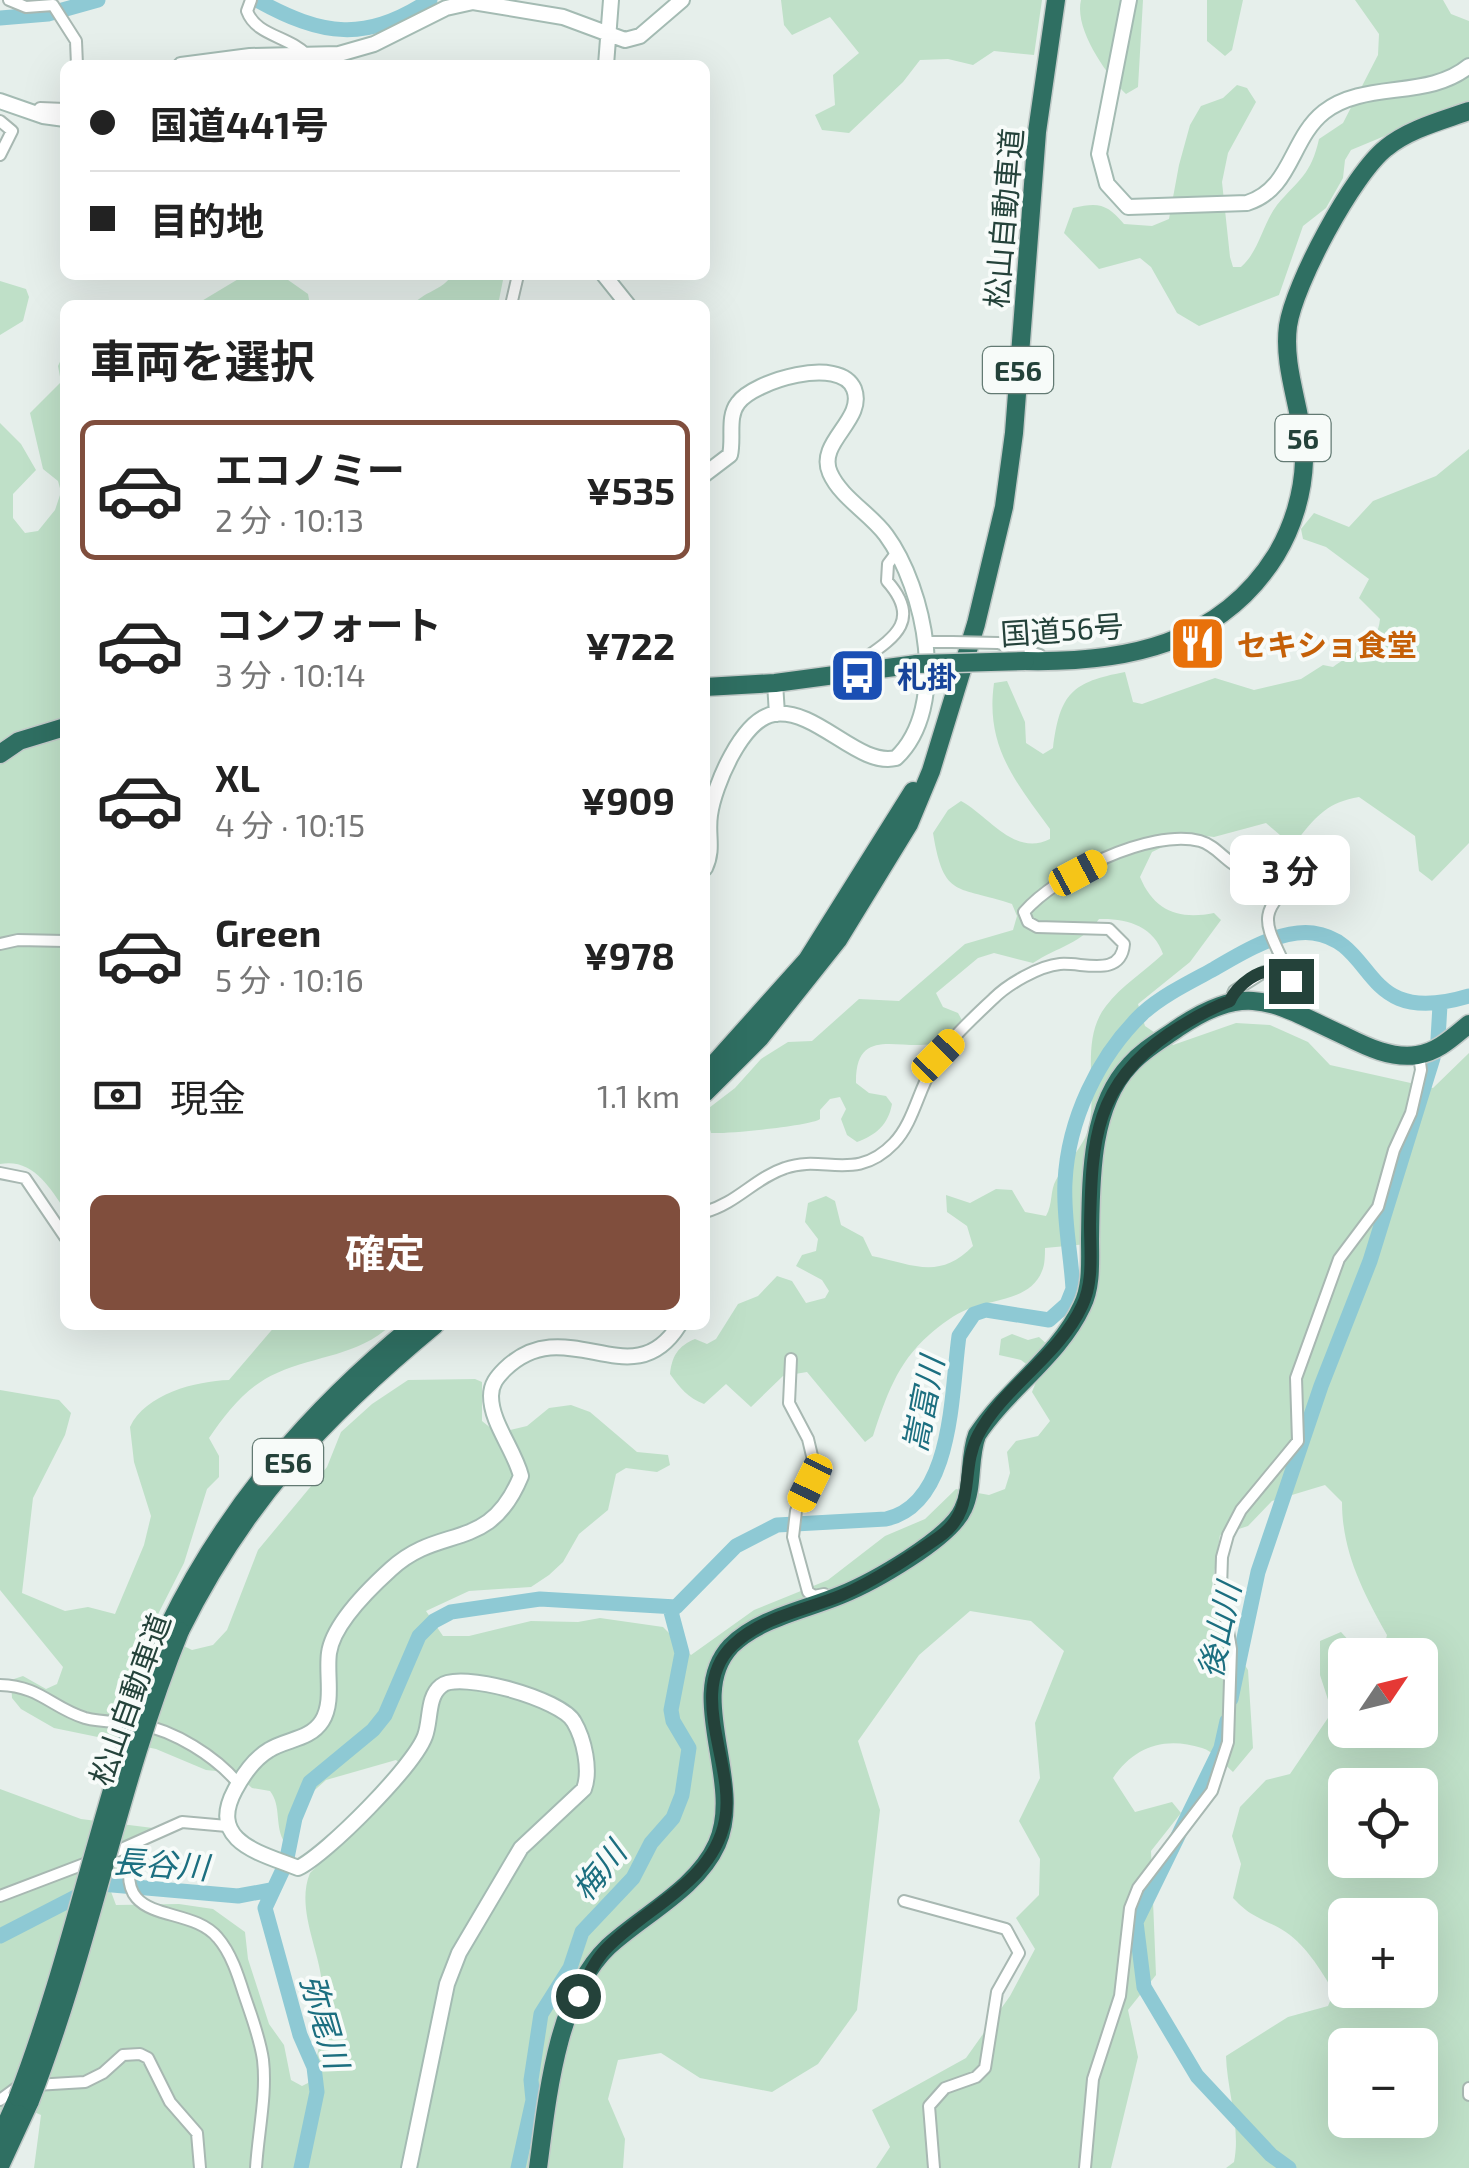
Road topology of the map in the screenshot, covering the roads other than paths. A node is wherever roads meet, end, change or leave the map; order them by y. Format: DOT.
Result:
graph roads {
  1 [pos="9,0"];
  2 [pos="251,0"];
  3 [pos="611,0"];
  4 [pos="682,0"];
  5 [pos="1056,0"];
  6 [pos="1129,0"];
  7 [pos="608,37"];
  8 [pos="307,55"];
  9 [pos="77,60"];
  10 [pos="219,60"];
  11 [pos="606,60"];
  12 [pos="1469,66"];
  13 [pos="0,102"];
  14 [pos="60,109"];
  15 [pos="1469,110"];
  16 [pos="35,114"];
  17 [pos="60,118"];
  18 [pos="0,122"];
  19 [pos="0,154"];
  20 [pos="608,280"];
  21 [pos="624,300"];
  22 [pos="710,470"];
  23 [pos="897,552"];
  24 [pos="926,642"];
  25 [pos="1050,661"];
  26 [pos="846,671"];
  27 [pos="775,683"];
  28 [pos="710,687"];
  29 [pos="777,714"];
  30 [pos="60,729"];
  31 [pos="942,732"];
  32 [pos="0,754"];
  33 [pos="710,810"];
  34 [pos="60,942"];
  35 [pos="0,944"];
  36 [pos="1230,1001"];
  37 [pos="1295,1005"];
  38 [pos="1469,1024"];
  39 [pos="1419,1055"];
  40 [pos="710,1069"];
  41 [pos="710,1088"];
  42 [pos="0,1173"];
  43 [pos="710,1211"];
  44 [pos="60,1230"];
  45 [pos="408,1330"];
  46 [pos="430,1330"];
  47 [pos="676,1330"];
  48 [pos="792,1359"];
  49 [pos="844,1594"];
  50 [pos="174,1629"];
  51 [pos="0,1684"];
  52 [pos="238,1783"];
  53 [pos="227,1826"];
  54 [pos="134,1846"];
  55 [pos="0,1896"];
  56 [pos="904,1901"];
  57 [pos="16,2100"];
  58 [pos="0,2138"];
  59 [pos="0,2166"];
  60 [pos="200,2168"];
  61 [pos="256,2168"];
  62 [pos="409,2168"];
  63 [pos="538,2168"];
  64 [pos="934,2168"];
  65 [pos="1084,2168"];
  1 -- 9 [label="street"];
  2 -- 8 [label="street"];
  3 -- 7 [label="street"];
  4 -- 7 [label="street"];
  5 -- 31 [label="highway, 松山自動車道 / E56"];
  6 -- 12 [label="street"];
  7 -- 8 [label="street"];
  7 -- 11 [label="street"];
  8 -- 10 [label="street"];
  13 -- 16 [label="street"];
  14 -- 16 [label="street"];
  15 -- 25 [label="highway, 国道56号 / 56"];
  16 -- 17 [label="street"];
  18 -- 19 [label="street"];
  20 -- 21 [label="street"];
  22 -- 23 [label="street"];
  23 -- 24 [label="street"];
  23 -- 26 [label="street"];
  24 -- 25 [label="street, bridge"];
  24 -- 29 [label="street"];
  25 -- 26 [label="highway, 国道56号 / 56, bridge"];
  26 -- 27 [label="highway, 国道56号 / 56"];
  27 -- 28 [label="highway, 国道56号 / 56"];
  27 -- 29 [label="street"];
  29 -- 33 [label="street"];
  30 -- 32 [label="highway"];
  31 -- 40 [label="highway, 松山自動車道 / E56"];
  31 -- 41 [label="highway, 松山自動車道 / E56"];
  34 -- 35 [label="street"];
  36 -- 37 [label="highway"];
  36 -- 37 [label="street"];
  36 -- 49 [label="highway"];
  37 -- 39 [label="highway"];
  37 -- 43 [label="street"];
  38 -- 39 [label="highway"];
  39 -- 65 [label="street"];
  42 -- 44 [label="street"];
  45 -- 50 [label="highway, 松山自動車道 / E56"];
  46 -- 50 [label="highway, 松山自動車道 / E56"];
  47 -- 52 [label="street"];
  48 -- 49 [label="street"];
  49 -- 63 [label="highway"];
  50 -- 57 [label="highway, 松山自動車道 / E56, bridge"];
  51 -- 52 [label="street"];
  52 -- 53 [label="street"];
  53 -- 54 [label="street"];
  53 -- 62 [label="street"];
  54 -- 55 [label="street"];
  54 -- 61 [label="street"];
  56 -- 64 [label="street"];
  57 -- 58 [label="highway, 松山自動車道 / E56"];
  57 -- 59 [label="highway, 松山自動車道 / E56"];
  57 -- 60 [label="street"];
}
